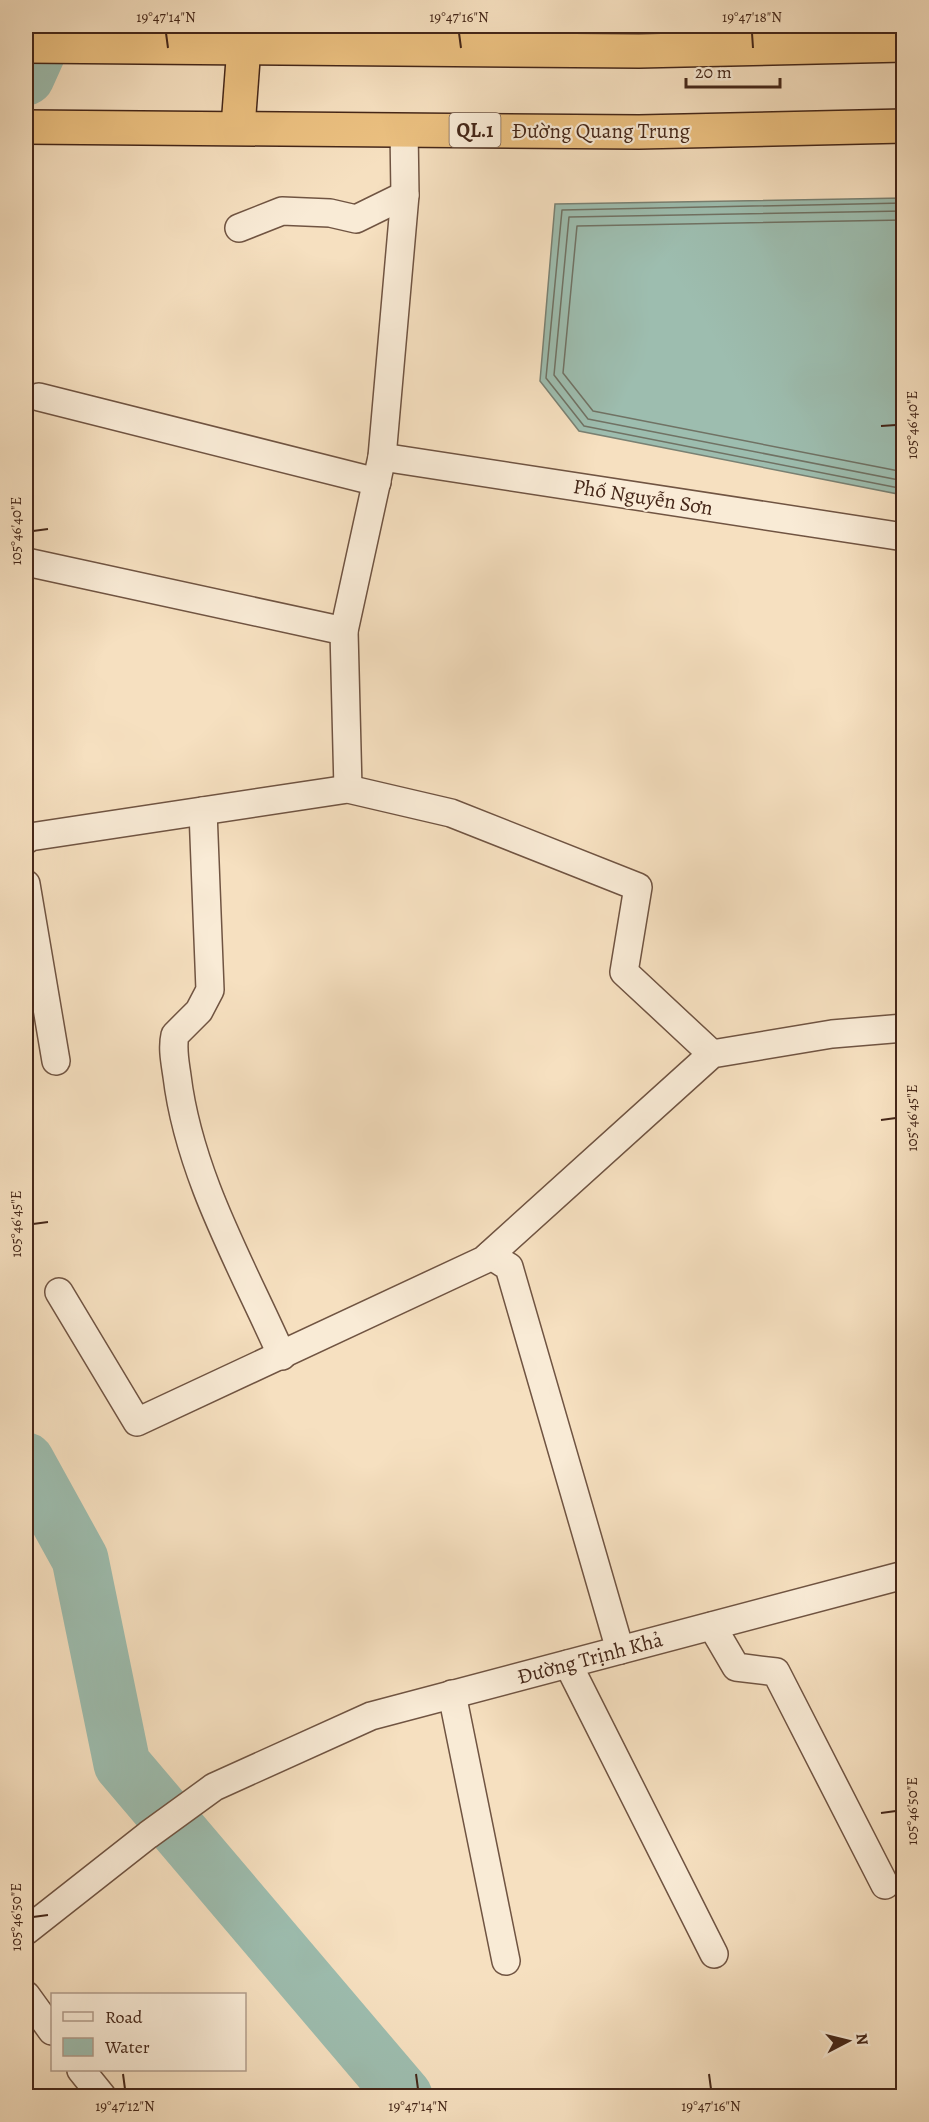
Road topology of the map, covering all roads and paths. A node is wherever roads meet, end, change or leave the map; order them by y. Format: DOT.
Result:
graph roads {
  1 [pos="903,45"];
  2 [pos="26,46"];
  3 [pos="244,46"];
  4 [pos="903,126"];
  5 [pos="36,127"];
  6 [pos="238,127"];
  7 [pos="404,129"];
  8 [pos="405,195"];
  9 [pos="239,228"];
  10 [pos="39,397"];
  11 [pos="380,469"];
  12 [pos="903,537"];
  13 [pos="31,563"];
  14 [pos="344,631"];
  15 [pos="348,789"];
  16 [pos="203,811"];
  17 [pos="26,840"];
  18 [pos="26,884"];
  19 [pos="903,1028"];
  20 [pos="712,1054"];
  21 [pos="56,1061"];
  22 [pos="490,1255"];
  23 [pos="59,1292"];
  24 [pos="282,1356"];
  25 [pos="903,1575"];
  26 [pos="712,1626"];
  27 [pos="620,1650"];
  28 [pos="568,1664"];
  29 [pos="452,1694"];
  30 [pos="885,1885"];
  31 [pos="26,1931"];
  32 [pos="714,1954"];
  33 [pos="506,1961"];
  34 [pos="26,1995"];
  35 [pos="51,2030"];
  36 [pos="82,2071"];
  37 [pos="102,2097"];
  1 -- 3 [label="highway"];
  2 -- 3 [label="highway"];
  3 -- 6 [label="highway"];
  4 -- 7 [label="highway, Đường Quang Trung / QL.1"];
  5 -- 6 [label="highway, Đường Quang Trung / QL.1"];
  6 -- 7 [label="highway, Đường Quang Trung / QL.1"];
  7 -- 8 [label="street"];
  8 -- 9 [label="street"];
  8 -- 11 [label="street"];
  10 -- 11 [label="street, Phố Nguyễn Sơn"];
  11 -- 12 [label="street, Phố Nguyễn Sơn"];
  11 -- 14 [label="street"];
  13 -- 14 [label="street"];
  14 -- 15 [label="street"];
  15 -- 16 [label="street"];
  15 -- 20 [label="street"];
  16 -- 17 [label="street"];
  16 -- 24 [label="street"];
  18 -- 21 [label="street"];
  19 -- 20 [label="street"];
  20 -- 22 [label="street"];
  22 -- 24 [label="street"];
  22 -- 27 [label="street"];
  23 -- 24 [label="street"];
  25 -- 26 [label="street, Đường Trịnh Khả"];
  26 -- 27 [label="street, Đường Trịnh Khả"];
  26 -- 30 [label="street"];
  27 -- 28 [label="street, Đường Trịnh Khả"];
  28 -- 29 [label="street, Đường Trịnh Khả"];
  28 -- 32 [label="street"];
  29 -- 31 [label="street, Đường Trịnh Khả"];
  29 -- 33 [label="street"];
  34 -- 35 [label="street"];
  36 -- 37 [label="street"];
}
